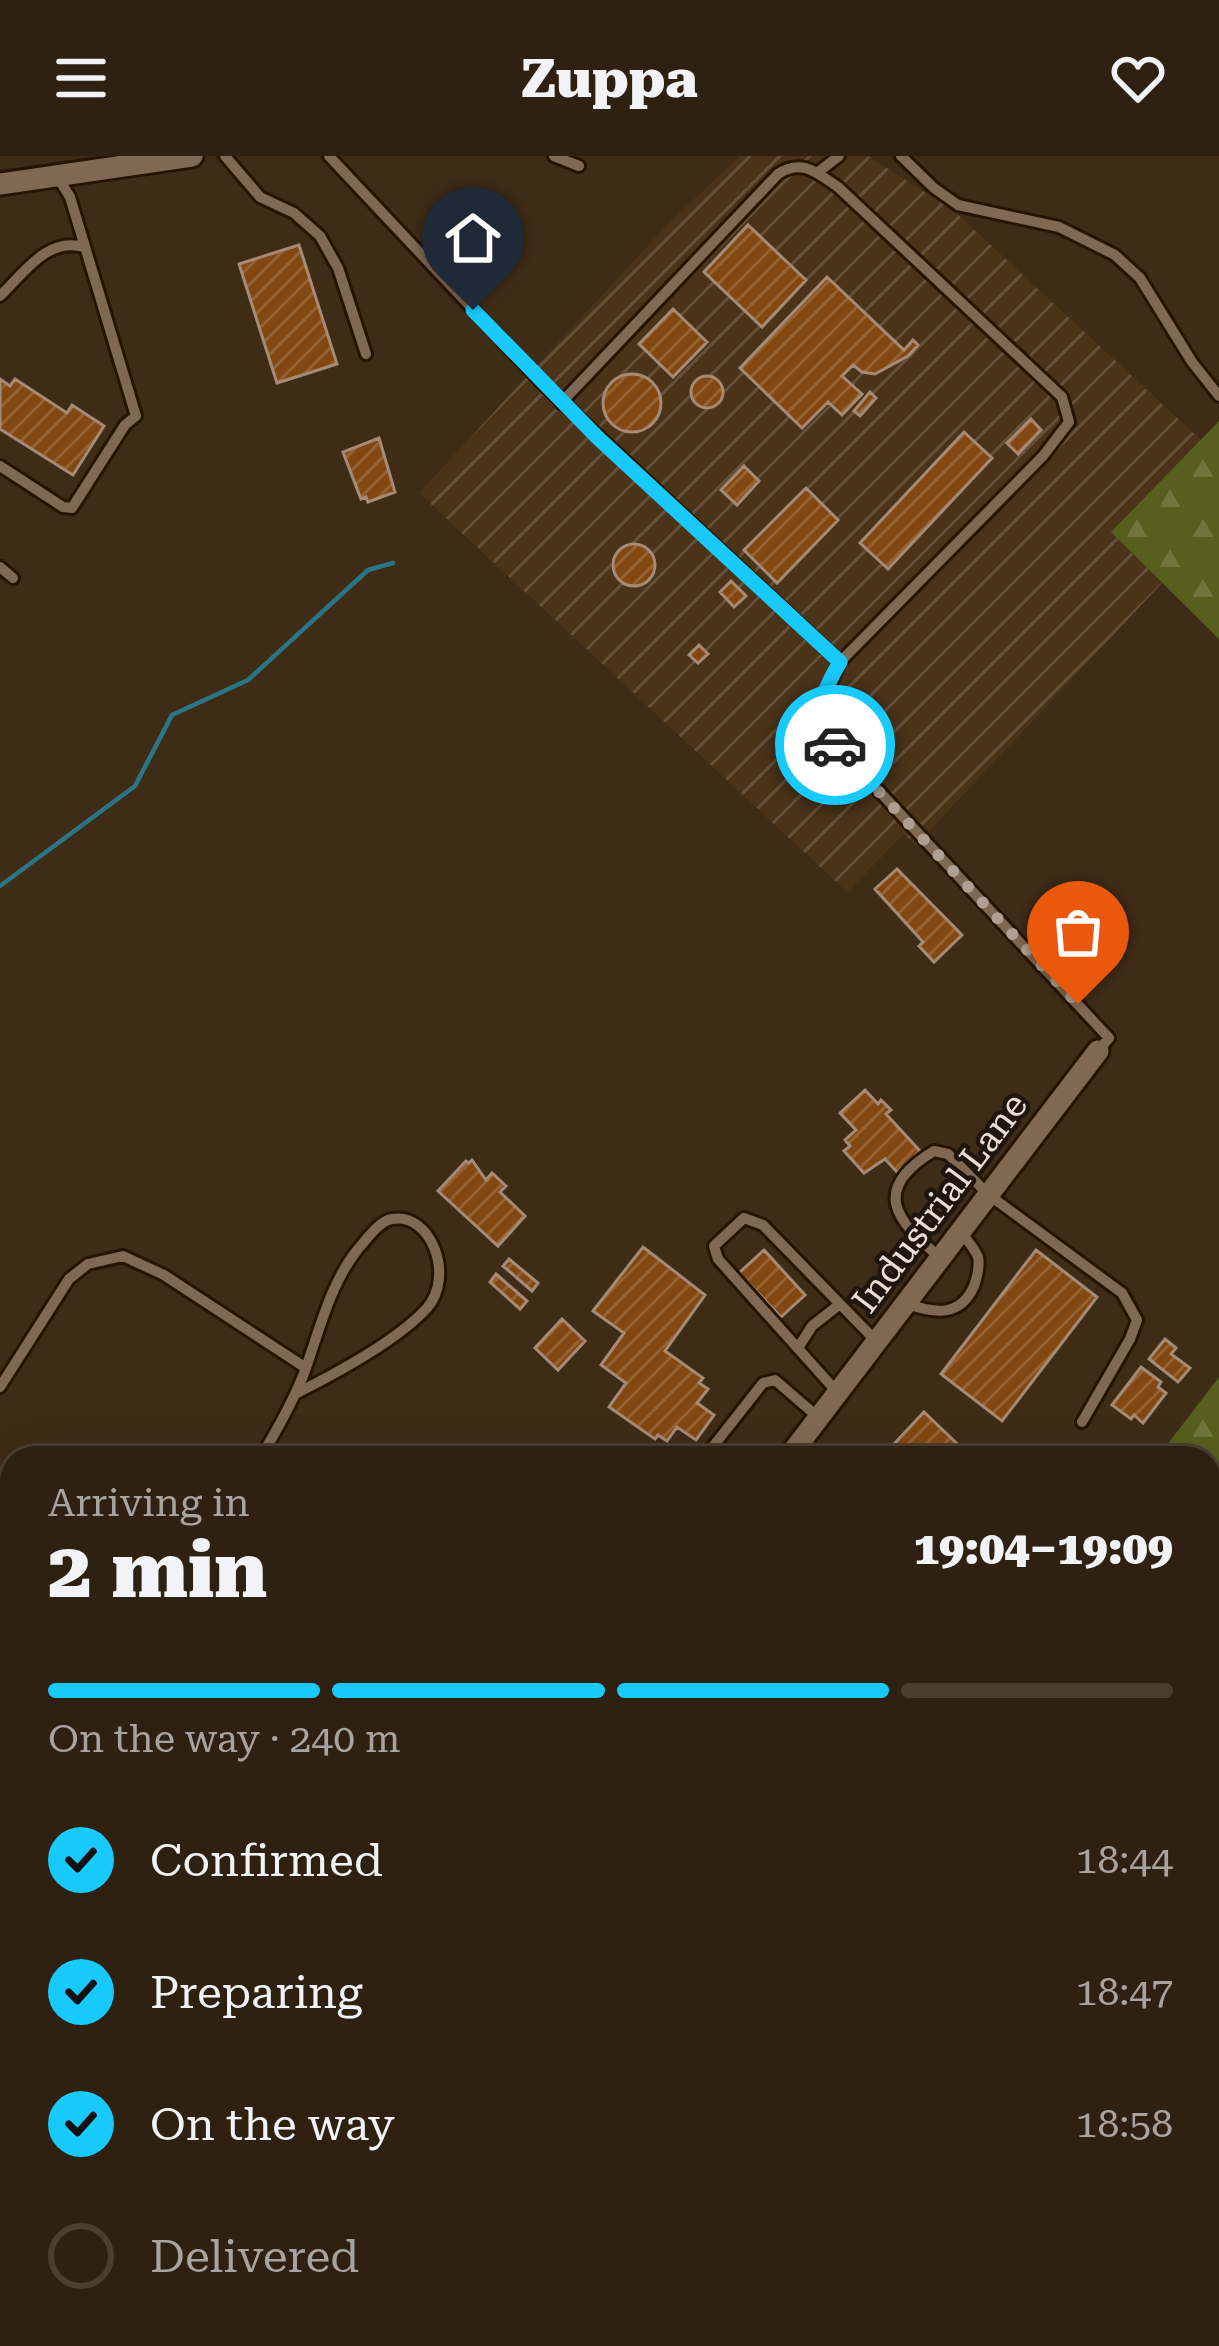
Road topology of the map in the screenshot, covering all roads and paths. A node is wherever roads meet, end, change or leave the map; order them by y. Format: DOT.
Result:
graph roads {
  1 [pos="192,156"];
  2 [pos="225,156"];
  3 [pos="329,156"];
  4 [pos="554,156"];
  5 [pos="839,156"];
  6 [pos="901,156"];
  7 [pos="579,166"];
  8 [pos="817,173"];
  9 [pos="57,176"];
  10 [pos="0,184"];
  11 [pos="84,247"];
  12 [pos="0,296"];
  13 [pos="366,354"];
  14 [pos="1219,396"];
  15 [pos="561,403"];
  16 [pos="0,466"];
  17 [pos="0,567"];
  18 [pos="13,578"];
  19 [pos="840,662"];
  20 [pos="1098,1051"];
  21 [pos="988,1195"];
  22 [pos="961,1232"];
  23 [pos="941,1258"];
  24 [pos="840,1304"];
  25 [pos="907,1304"];
  26 [pos="878,1342"];
  27 [pos="798,1348"];
  28 [pos="306,1368"];
  29 [pos="0,1387"];
  30 [pos="838,1393"];
  31 [pos="295,1394"];
  32 [pos="819,1418"];
  33 [pos="1082,1422"];
  34 [pos="267,1446"];
  35 [pos="713,1446"];
  36 [pos="797,1446"];
  1 -- 9 [label="street"];
  2 -- 13 [label="lane"];
  3 -- 15 [label="lane"];
  4 -- 7 [label="lane"];
  5 -- 8 [label="lane"];
  6 -- 14 [label="lane"];
  8 -- 15 [label="lane"];
  8 -- 19 [label="lane"];
  9 -- 10 [label="street"];
  9 -- 11 [label="lane"];
  11 -- 12 [label="lane"];
  11 -- 16 [label="lane"];
  15 -- 19 [label="lane"];
  17 -- 18 [label="lane"];
  19 -- 20 [label="lane, Industrial Lane"];
  20 -- 21 [label="street, Industrial Lane"];
  21 -- 22 [label="street, Industrial Lane"];
  21 -- 23 [label="lane"];
  21 -- 33 [label="lane"];
  22 -- 23 [label="street, Industrial Lane"];
  22 -- 25 [label="lane"];
  23 -- 25 [label="street, Industrial Lane"];
  24 -- 26 [label="lane"];
  24 -- 27 [label="lane"];
  24 -- 27 [label="lane"];
  25 -- 26 [label="street, Industrial Lane"];
  26 -- 30 [label="street, Industrial Lane"];
  27 -- 30 [label="lane"];
  28 -- 29 [label="lane"];
  28 -- 31 [label="lane"];
  28 -- 31 [label="lane"];
  30 -- 32 [label="street, Industrial Lane"];
  31 -- 34 [label="lane"];
  32 -- 35 [label="lane"];
  32 -- 36 [label="street, Industrial Lane"];
}
